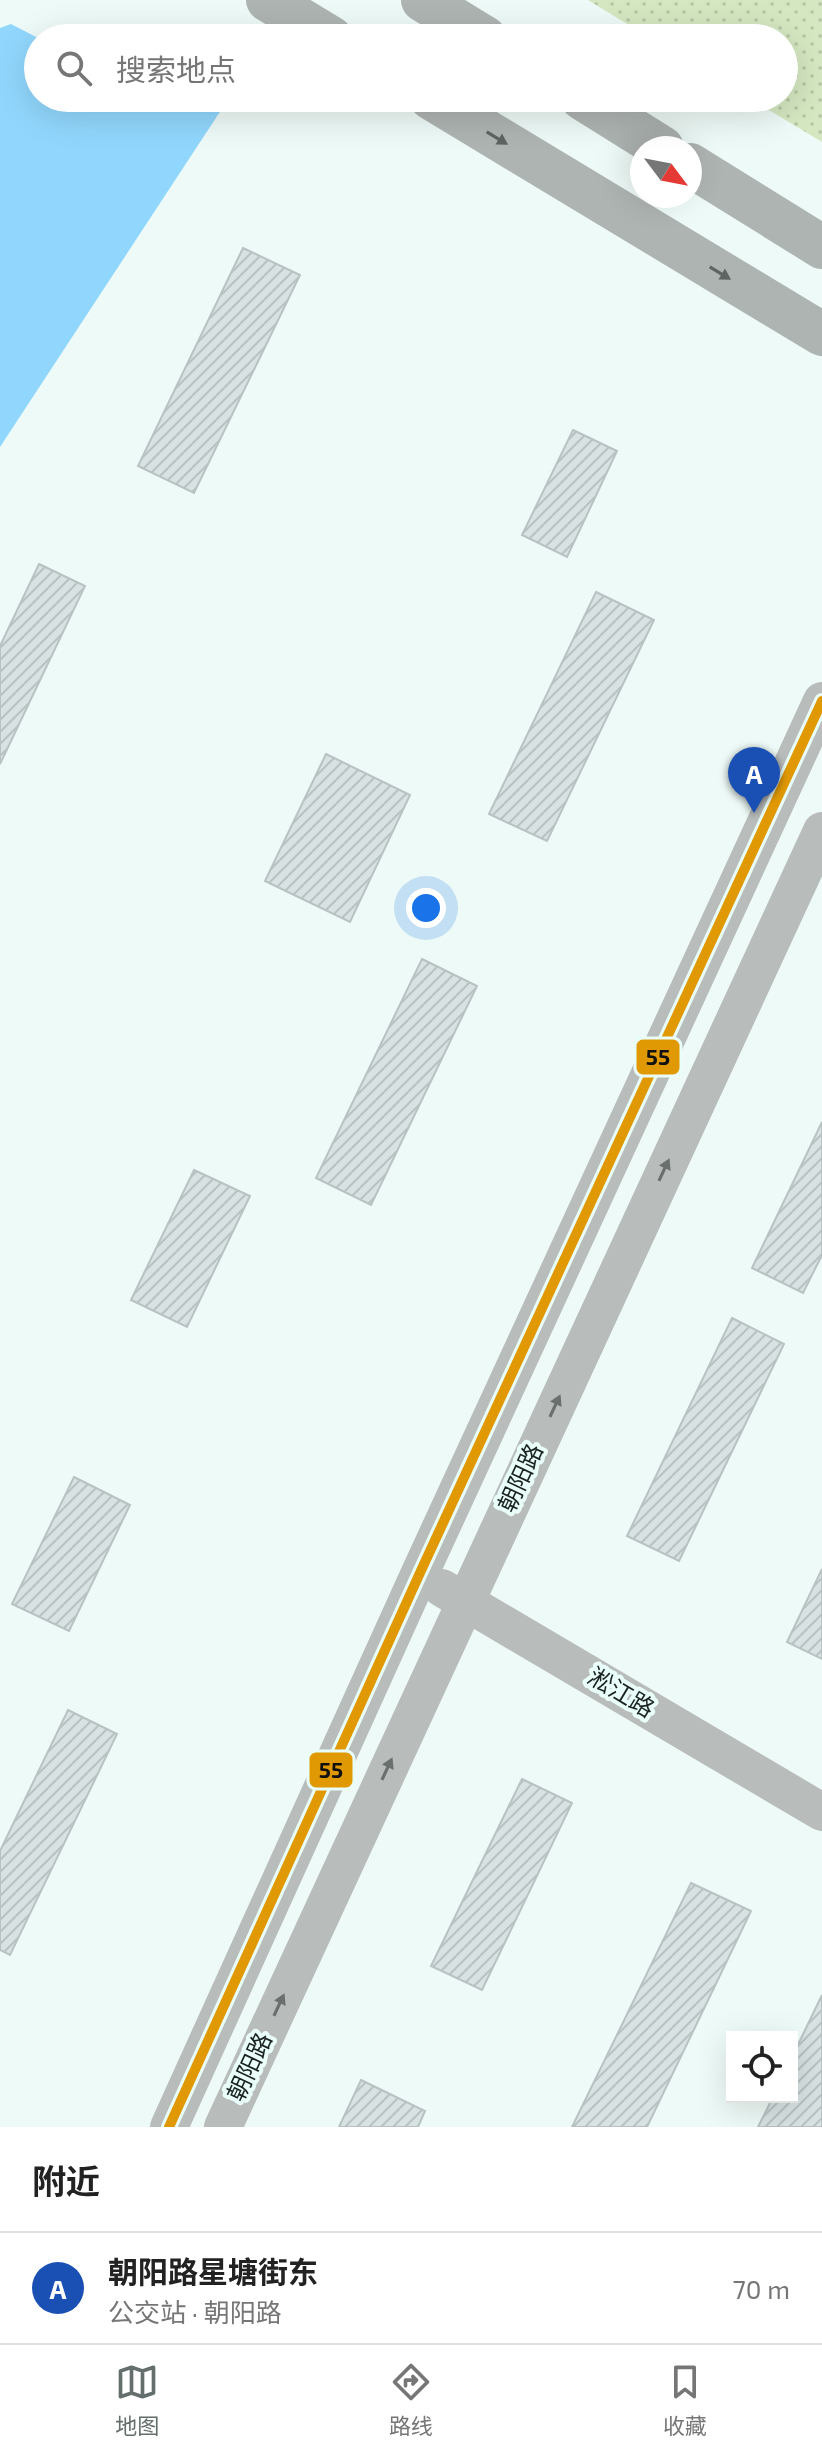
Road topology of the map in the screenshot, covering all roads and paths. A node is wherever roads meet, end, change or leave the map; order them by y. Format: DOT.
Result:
graph roads {
  1 [pos="423,0"];
  2 [pos="279,6"];
  3 [pos="308,24"];
  4 [pos="462,24"];
  5 [pos="454,112"];
  6 [pos="604,112"];
  7 [pos="643,136"];
  8 [pos="702,172"];
  9 [pos="822,247"];
  10 [pos="822,334"];
  11 [pos="822,701"];
  12 [pos="822,831"];
  13 [pos="419,1575"];
  14 [pos="464,1601"];
  15 [pos="822,1812"];
  16 [pos="169,2127"];
  17 [pos="223,2127"];
  1 -- 4 [label="main road"];
  2 -- 3 [label="main road"];
  5 -- 10 [label="main road, one-way"];
  6 -- 7 [label="main road"];
  8 -- 9 [label="main road"];
  11 -- 13 [label="street, 朝阳路"];
  14 -- 12 [label="street, 朝阳路, one-way"];
  13 -- 14 [label="street, 淞江路"];
  13 -- 16 [label="street, 朝阳路"];
  14 -- 15 [label="street, 淞江路"];
  17 -- 14 [label="street, 朝阳路, one-way"];
}
